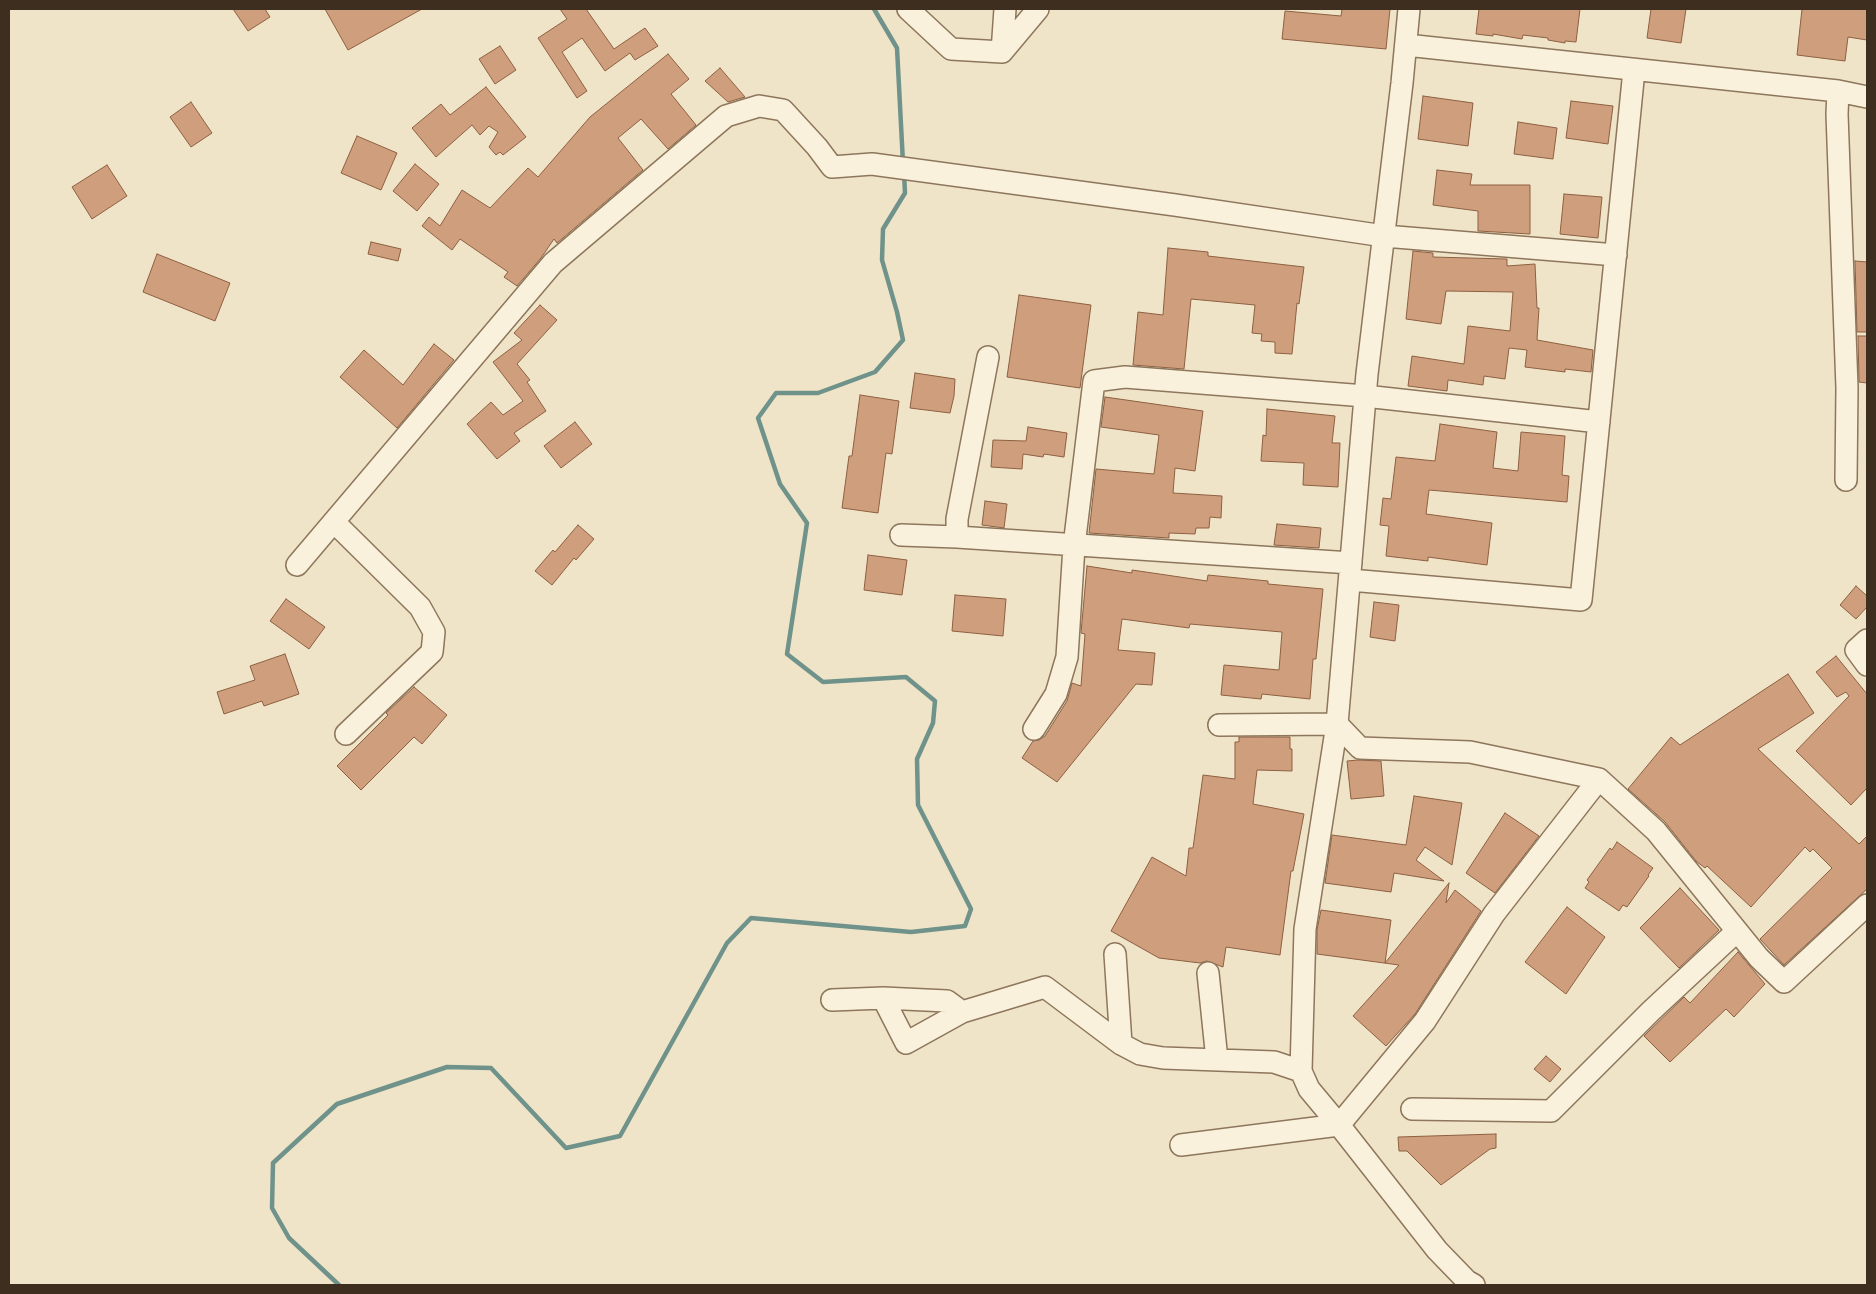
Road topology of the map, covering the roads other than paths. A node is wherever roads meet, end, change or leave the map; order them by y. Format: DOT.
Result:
graph roads {
  1 [pos="908,9"];
  2 [pos="1005,9"];
  3 [pos="1038,9"];
  4 [pos="1409,9"];
  5 [pos="1406,45"];
  6 [pos="1002,52"];
  7 [pos="1634,70"];
  8 [pos="1838,92"];
  9 [pos="1867,97"];
  10 [pos="1384,236"];
  11 [pos="1616,255"];
  12 [pos="988,357"];
  13 [pos="1365,396"];
  14 [pos="1599,422"];
  15 [pos="1846,480"];
  16 [pos="334,522"];
  17 [pos="901,535"];
  18 [pos="957,537"];
  19 [pos="1074,546"];
  20 [pos="297,565"];
  21 [pos="1350,571"];
  22 [pos="1867,640"];
  23 [pos="1867,665"];
  24 [pos="1337,724"];
  25 [pos="1219,725"];
  26 [pos="1034,729"];
  27 [pos="346,734"];
  28 [pos="1599,779"];
  29 [pos="1867,905"];
  30 [pos="1737,931"];
  31 [pos="1115,954"];
  32 [pos="1208,973"];
  33 [pos="883,998"];
  34 [pos="832,1000"];
  35 [pos="962,1012"];
  36 [pos="1121,1044"];
  37 [pos="1217,1060"];
  38 [pos="1300,1071"];
  39 [pos="1412,1109"];
  40 [pos="1339,1125"];
  41 [pos="1181,1145"];
  42 [pos="1474,1285"];
  1 -- 6 [label="street"];
  2 -- 6 [label="street"];
  3 -- 6 [label="street"];
  4 -- 5 [label="street"];
  5 -- 7 [label="street"];
  5 -- 10 [label="street"];
  7 -- 8 [label="street"];
  7 -- 11 [label="street"];
  8 -- 9 [label="street"];
  8 -- 15 [label="street"];
  10 -- 11 [label="street"];
  10 -- 13 [label="street"];
  10 -- 16 [label="street"];
  11 -- 14 [label="street"];
  12 -- 18 [label="street"];
  13 -- 14 [label="street"];
  13 -- 19 [label="street"];
  13 -- 21 [label="street"];
  14 -- 21 [label="street"];
  16 -- 20 [label="street"];
  16 -- 27 [label="street"];
  17 -- 18 [label="street"];
  18 -- 19 [label="street"];
  19 -- 21 [label="street"];
  19 -- 26 [label="street"];
  21 -- 24 [label="street"];
  22 -- 23 [label="street"];
  24 -- 25 [label="street"];
  24 -- 28 [label="street"];
  24 -- 38 [label="street"];
  28 -- 30 [label="street"];
  28 -- 40 [label="street"];
  29 -- 30 [label="street"];
  30 -- 39 [label="street"];
  31 -- 36 [label="street"];
  32 -- 37 [label="street"];
  33 -- 34 [label="street"];
  33 -- 35 [label="street"];
  33 -- 35 [label="street"];
  35 -- 36 [label="street"];
  36 -- 37 [label="street"];
  37 -- 38 [label="street"];
  38 -- 40 [label="street"];
  40 -- 41 [label="street"];
  40 -- 42 [label="street"];
}
